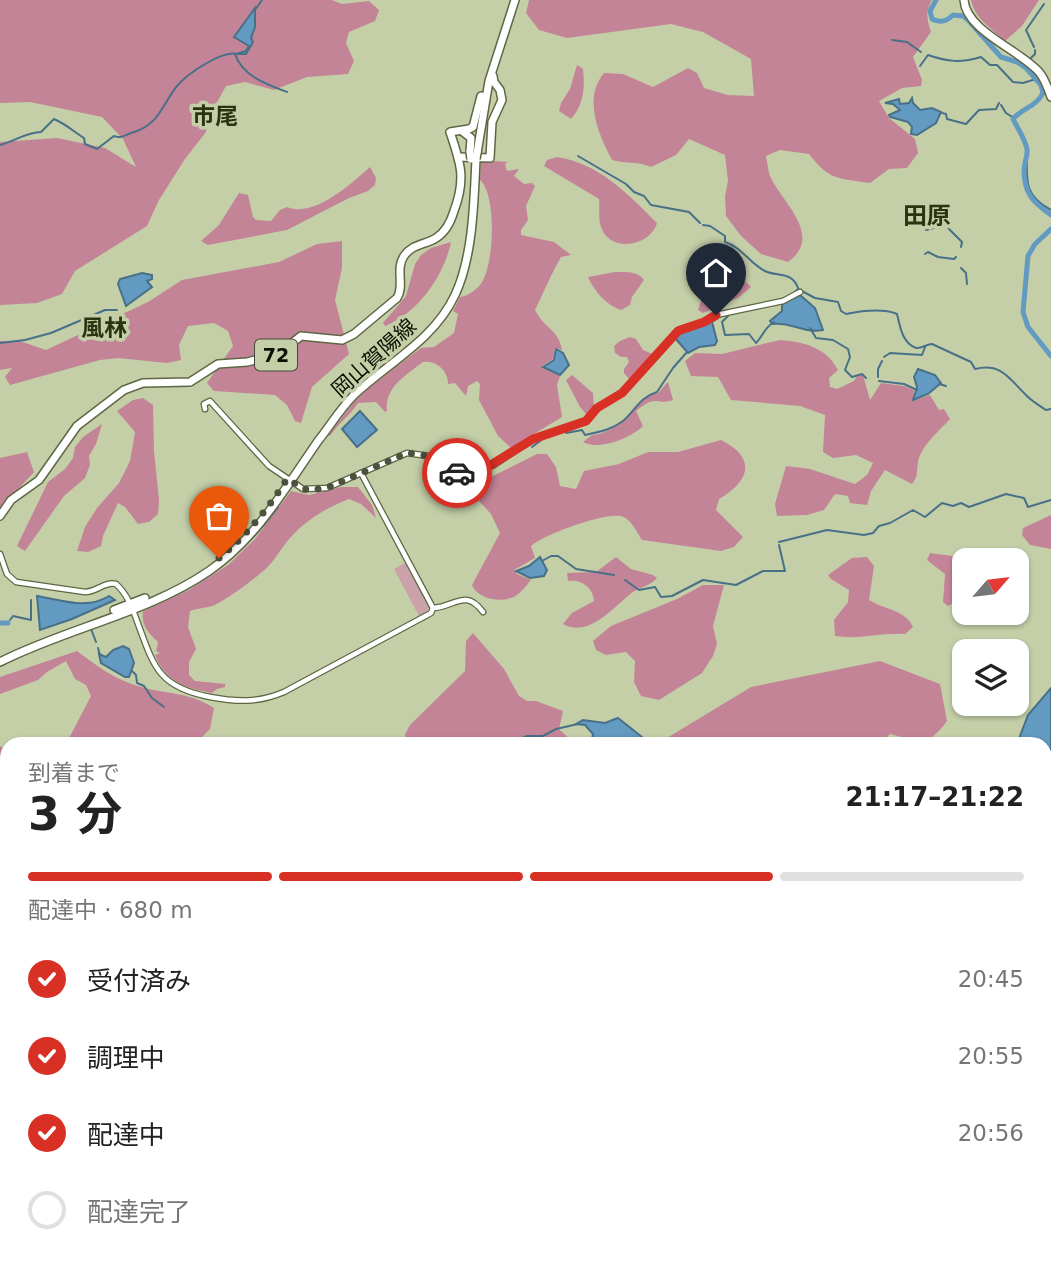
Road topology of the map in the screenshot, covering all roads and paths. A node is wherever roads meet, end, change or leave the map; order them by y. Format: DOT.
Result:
graph roads {
  1 [pos="513,0"];
  2 [pos="964,0"];
  3 [pos="500,44"];
  4 [pos="501,93"];
  5 [pos="481,96"];
  6 [pos="1051,97"];
  7 [pos="479,130"];
  8 [pos="462,131"];
  9 [pos="458,156"];
  10 [pos="473,157"];
  11 [pos="800,292"];
  12 [pos="205,409"];
  13 [pos="361,473"];
  14 [pos="289,480"];
  15 [pos="0,516"];
  16 [pos="0,554"];
  17 [pos="132,606"];
  18 [pos="433,608"];
  19 [pos="483,612"];
  20 [pos="0,659"];
  1 -- 3 [label="main road, 岡山賀陽線 / 72"];
  1 -- 5 [label="main road, 岡山賀陽線 / 72"];
  2 -- 6 [label="main road"];
  3 -- 4 [label="main road, 岡山賀陽線 / 72"];
  3 -- 7 [label="main road, 岡山賀陽線 / 72"];
  4 -- 7 [label="main road, 岡山賀陽線 / 72"];
  4 -- 9 [label="main road, 岡山賀陽線 / 72"];
  5 -- 8 [label="main road, 岡山賀陽線 / 72"];
  5 -- 10 [label="main road, 岡山賀陽線 / 72"];
  7 -- 10 [label="main road, 岡山賀陽線 / 72"];
  8 -- 9 [label="main road, 岡山賀陽線 / 72"];
  8 -- 10 [label="main road, 岡山賀陽線 / 72"];
  9 -- 15 [label="main road, 岡山賀陽線 / 72"];
  10 -- 14 [label="main road, 岡山賀陽線 / 72"];
  11 -- 13 [label="street"];
  12 -- 14 [label="street"];
  13 -- 14 [label="street"];
  13 -- 18 [label="street"];
  14 -- 17 [label="main road, 岡山賀陽線 / 72"];
  16 -- 17 [label="street"];
  17 -- 18 [label="street"];
  17 -- 20 [label="main road, 岡山賀陽線 / 72"];
  18 -- 19 [label="street"];
}
